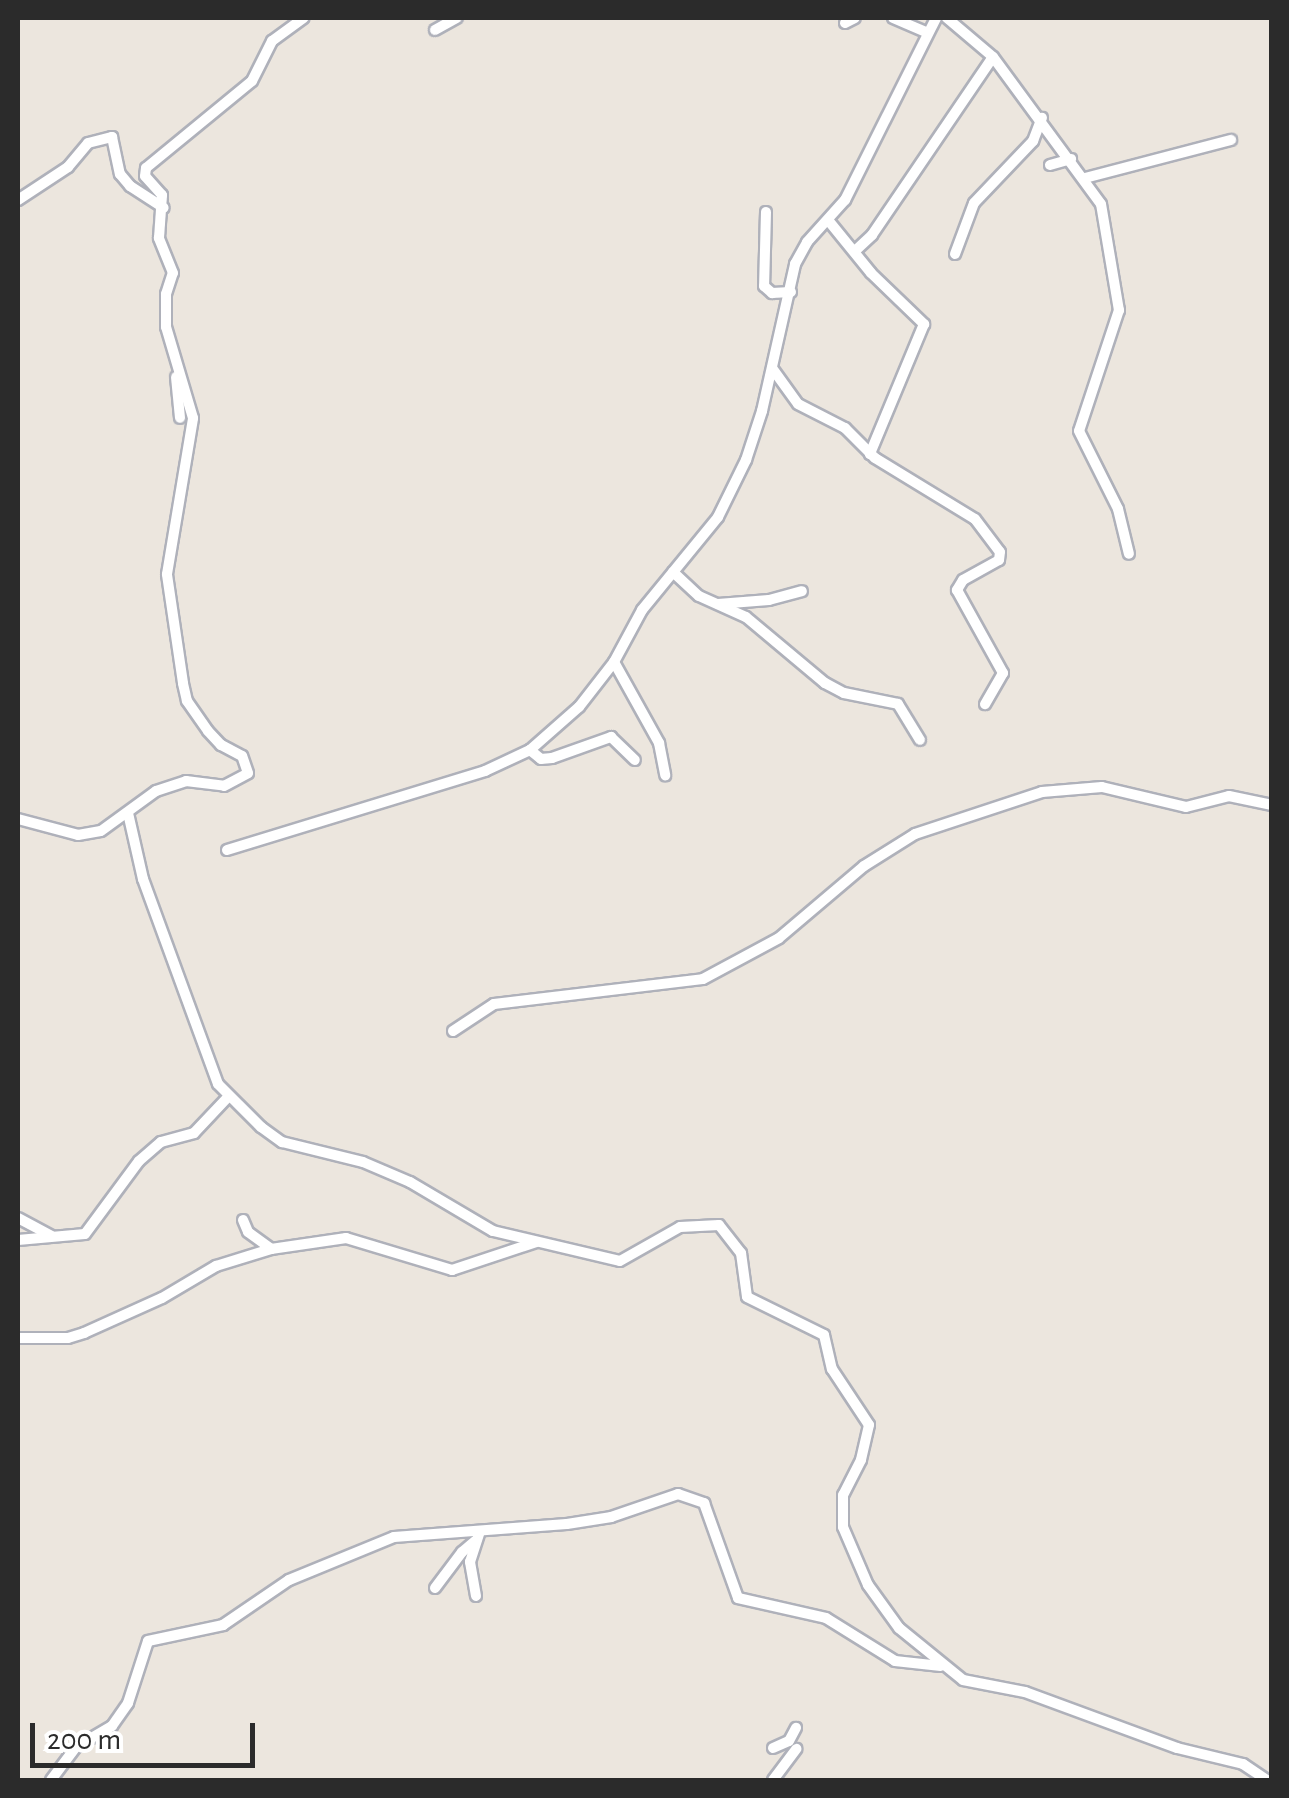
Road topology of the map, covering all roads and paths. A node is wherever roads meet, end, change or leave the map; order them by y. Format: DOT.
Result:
graph roads {
  1 [pos="304,18"];
  2 [pos="457,18"];
  3 [pos="893,18"];
  4 [pos="936,18"];
  5 [pos="947,18"];
  6 [pos="435,30"];
  7 [pos="926,32"];
  8 [pos="994,56"];
  9 [pos="1042,118"];
  10 [pos="1230,140"];
  11 [pos="1071,159"];
  12 [pos="1050,165"];
  13 [pos="1084,178"];
  14 [pos="18,200"];
  15 [pos="164,208"];
  16 [pos="766,212"];
  17 [pos="1104,218"];
  18 [pos="828,220"];
  19 [pos="1116,224"];
  20 [pos="856,250"];
  21 [pos="955,254"];
  22 [pos="792,292"];
  23 [pos="170,346"];
  24 [pos="772,368"];
  25 [pos="180,418"];
  26 [pos="870,454"];
  27 [pos="1130,554"];
  28 [pos="673,572"];
  29 [pos="802,591"];
  30 [pos="717,605"];
  31 [pos="614,662"];
  32 [pos="985,704"];
  33 [pos="920,740"];
  34 [pos="530,750"];
  35 [pos="635,760"];
  36 [pos="666,776"];
  37 [pos="1272,806"];
  38 [pos="128,812"];
  39 [pos="18,818"];
  40 [pos="227,850"];
  41 [pos="453,1032"];
  42 [pos="228,1097"];
  43 [pos="18,1218"];
  44 [pos="243,1220"];
  45 [pos="52,1236"];
  46 [pos="18,1240"];
  47 [pos="537,1242"];
  48 [pos="271,1250"];
  49 [pos="18,1338"];
  50 [pos="478,1536"];
  51 [pos="435,1588"];
  52 [pos="476,1596"];
  53 [pos="942,1666"];
  54 [pos="796,1728"];
  55 [pos="773,1748"];
  56 [pos="796,1749"];
  57 [pos="51,1780"];
  58 [pos="773,1780"];
  59 [pos="1268,1780"];
  1 -- 15 [label="street"];
  2 -- 6 [label="street"];
  3 -- 7 [label="street"];
  4 -- 7 [label="street"];
  5 -- 8 [label="street"];
  7 -- 18 [label="street"];
  8 -- 9 [label="street"];
  8 -- 20 [label="street"];
  9 -- 11 [label="street"];
  9 -- 21 [label="street"];
  10 -- 13 [label="street"];
  11 -- 12 [label="street"];
  11 -- 13 [label="street"];
  13 -- 17 [label="street"];
  14 -- 15 [label="street"];
  15 -- 23 [label="street"];
  16 -- 22 [label="street"];
  17 -- 19 [label="street"];
  17 -- 27 [label="street"];
  18 -- 20 [label="street"];
  18 -- 22 [label="street"];
  20 -- 26 [label="street"];
  22 -- 24 [label="street"];
  23 -- 25 [label="street"];
  23 -- 38 [label="street"];
  24 -- 26 [label="street"];
  24 -- 28 [label="street"];
  26 -- 32 [label="street"];
  28 -- 30 [label="street"];
  28 -- 31 [label="street"];
  29 -- 30 [label="street"];
  30 -- 33 [label="street"];
  31 -- 34 [label="street"];
  31 -- 36 [label="street"];
  34 -- 35 [label="street"];
  34 -- 40 [label="street"];
  37 -- 41 [label="street"];
  38 -- 39 [label="street"];
  38 -- 42 [label="street"];
  42 -- 45 [label="street"];
  42 -- 47 [label="street"];
  43 -- 45 [label="street"];
  44 -- 48 [label="street"];
  45 -- 46 [label="street"];
  47 -- 48 [label="street"];
  47 -- 53 [label="street"];
  48 -- 49 [label="street"];
  50 -- 51 [label="street"];
  50 -- 52 [label="street"];
  50 -- 53 [label="street"];
  50 -- 57 [label="street"];
  53 -- 59 [label="street"];
  54 -- 55 [label="street"];
  56 -- 58 [label="street"];
}
